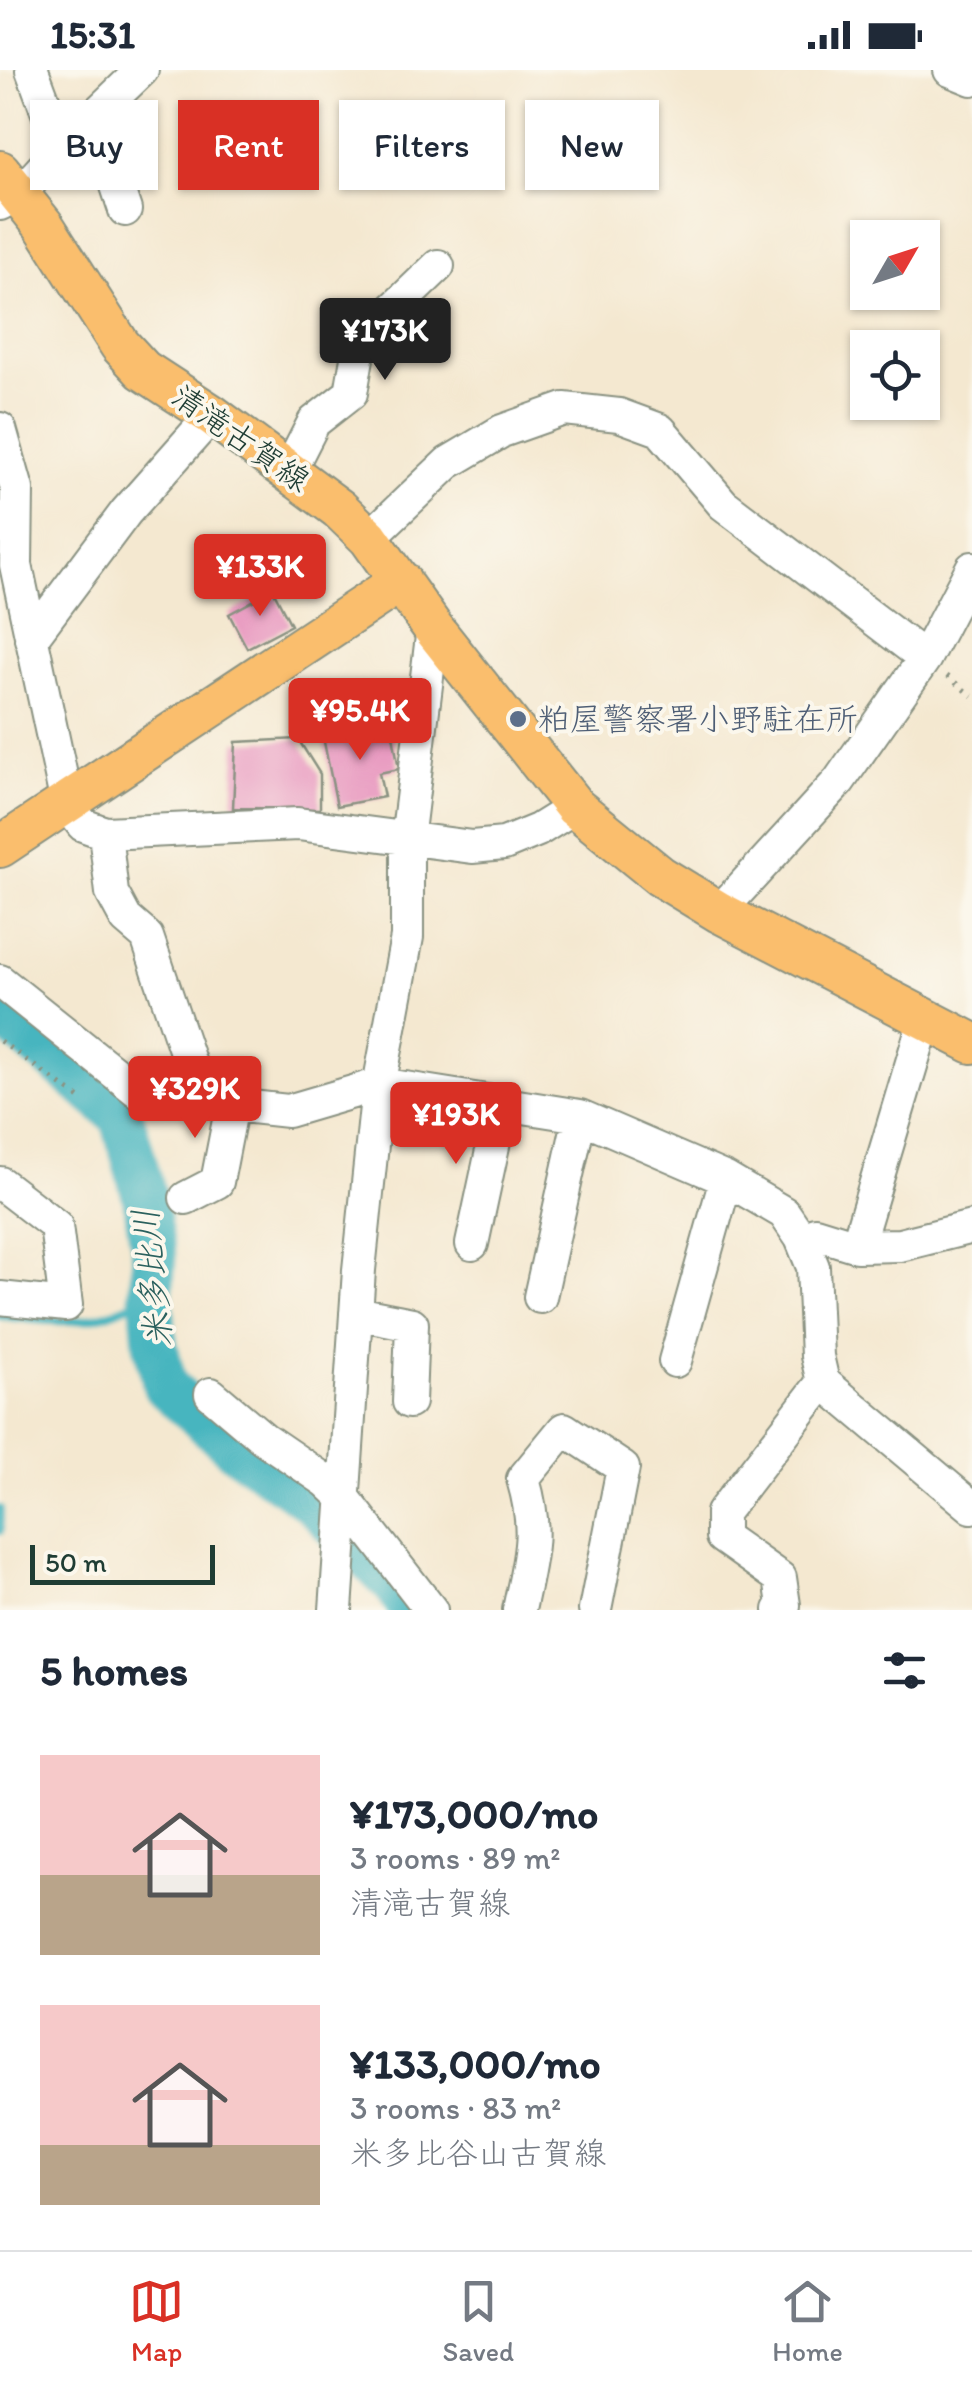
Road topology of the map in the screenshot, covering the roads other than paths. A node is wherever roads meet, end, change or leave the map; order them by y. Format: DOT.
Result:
graph roads {
  1 [pos="32,70"];
  2 [pos="142,70"];
  3 [pos="950,70"];
  4 [pos="972,78"];
  5 [pos="43,100"];
  6 [pos="111,100"];
  7 [pos="30,172"];
  8 [pos="7,189"];
  9 [pos="118,190"];
  10 [pos="124,210"];
  11 [pos="438,266"];
  12 [pos="212,414"];
  13 [pos="0,429"];
  14 [pos="289,471"];
  15 [pos="369,538"];
  16 [pos="972,568"];
  17 [pos="401,581"];
  18 [pos="433,628"];
  19 [pos="30,639"];
  20 [pos="925,658"];
  21 [pos="67,804"];
  22 [pos="575,807"];
  23 [pos="105,834"];
  24 [pos="407,840"];
  25 [pos="0,848"];
  26 [pos="718,912"];
  27 [pos="0,981"];
  28 [pos="925,1019"];
  29 [pos="972,1043"];
  30 [pos="192,1073"];
  31 [pos="380,1084"];
  32 [pos="502,1104"];
  33 [pos="232,1105"];
  34 [pos="580,1116"];
  35 [pos="726,1179"];
  36 [pos="0,1183"];
  37 [pos="186,1198"];
  38 [pos="972,1227"];
  39 [pos="801,1238"];
  40 [pos="472,1244"];
  41 [pos="857,1246"];
  42 [pos="540,1297"];
  43 [pos="0,1298"];
  44 [pos="356,1312"];
  45 [pos="675,1361"];
  46 [pos="823,1382"];
  47 [pos="211,1394"];
  48 [pos="409,1402"];
  49 [pos="344,1499"];
  50 [pos="972,1507"];
  51 [pos="336,1610"];
  52 [pos="432,1610"];
  53 [pos="519,1610"];
  54 [pos="595,1610"];
  55 [pos="780,1610"];
  1 -- 5 [label="street"];
  2 -- 6 [label="street"];
  3 -- 4 [label="street"];
  7 -- 8 [label="street"];
  8 -- 12 [label="main road, 清滝古賀線"];
  9 -- 10 [label="street"];
  11 -- 14 [label="street"];
  12 -- 14 [label="main road, 清滝古賀線"];
  12 -- 19 [label="street"];
  13 -- 19 [label="street"];
  14 -- 15 [label="main road, 清滝古賀線"];
  15 -- 17 [label="main road, 清滝古賀線"];
  15 -- 20 [label="street"];
  16 -- 20 [label="street"];
  17 -- 18 [label="main road, 清滝古賀線"];
  17 -- 21 [label="main road"];
  18 -- 22 [label="main road, 清滝古賀線"];
  18 -- 24 [label="street"];
  19 -- 21 [label="street"];
  20 -- 26 [label="street"];
  21 -- 23 [label="street"];
  21 -- 25 [label="main road"];
  22 -- 24 [label="street"];
  22 -- 26 [label="main road, 清滝古賀線"];
  23 -- 24 [label="street"];
  23 -- 30 [label="street"];
  24 -- 31 [label="street"];
  26 -- 28 [label="main road, 清滝古賀線"];
  27 -- 30 [label="street"];
  28 -- 29 [label="main road, 清滝古賀線"];
  28 -- 41 [label="street"];
  30 -- 33 [label="street"];
  31 -- 32 [label="street"];
  31 -- 33 [label="street"];
  31 -- 44 [label="street"];
  32 -- 34 [label="street"];
  32 -- 40 [label="street"];
  33 -- 37 [label="street"];
  34 -- 35 [label="street"];
  34 -- 42 [label="street"];
  35 -- 39 [label="street"];
  35 -- 45 [label="street"];
  36 -- 43 [label="street"];
  38 -- 41 [label="street"];
  39 -- 41 [label="street"];
  39 -- 46 [label="street"];
  44 -- 48 [label="street"];
  44 -- 49 [label="street"];
  46 -- 50 [label="street"];
  46 -- 55 [label="street"];
  47 -- 49 [label="street"];
  49 -- 51 [label="street"];
  49 -- 52 [label="street"];
  53 -- 54 [label="street"];
}
